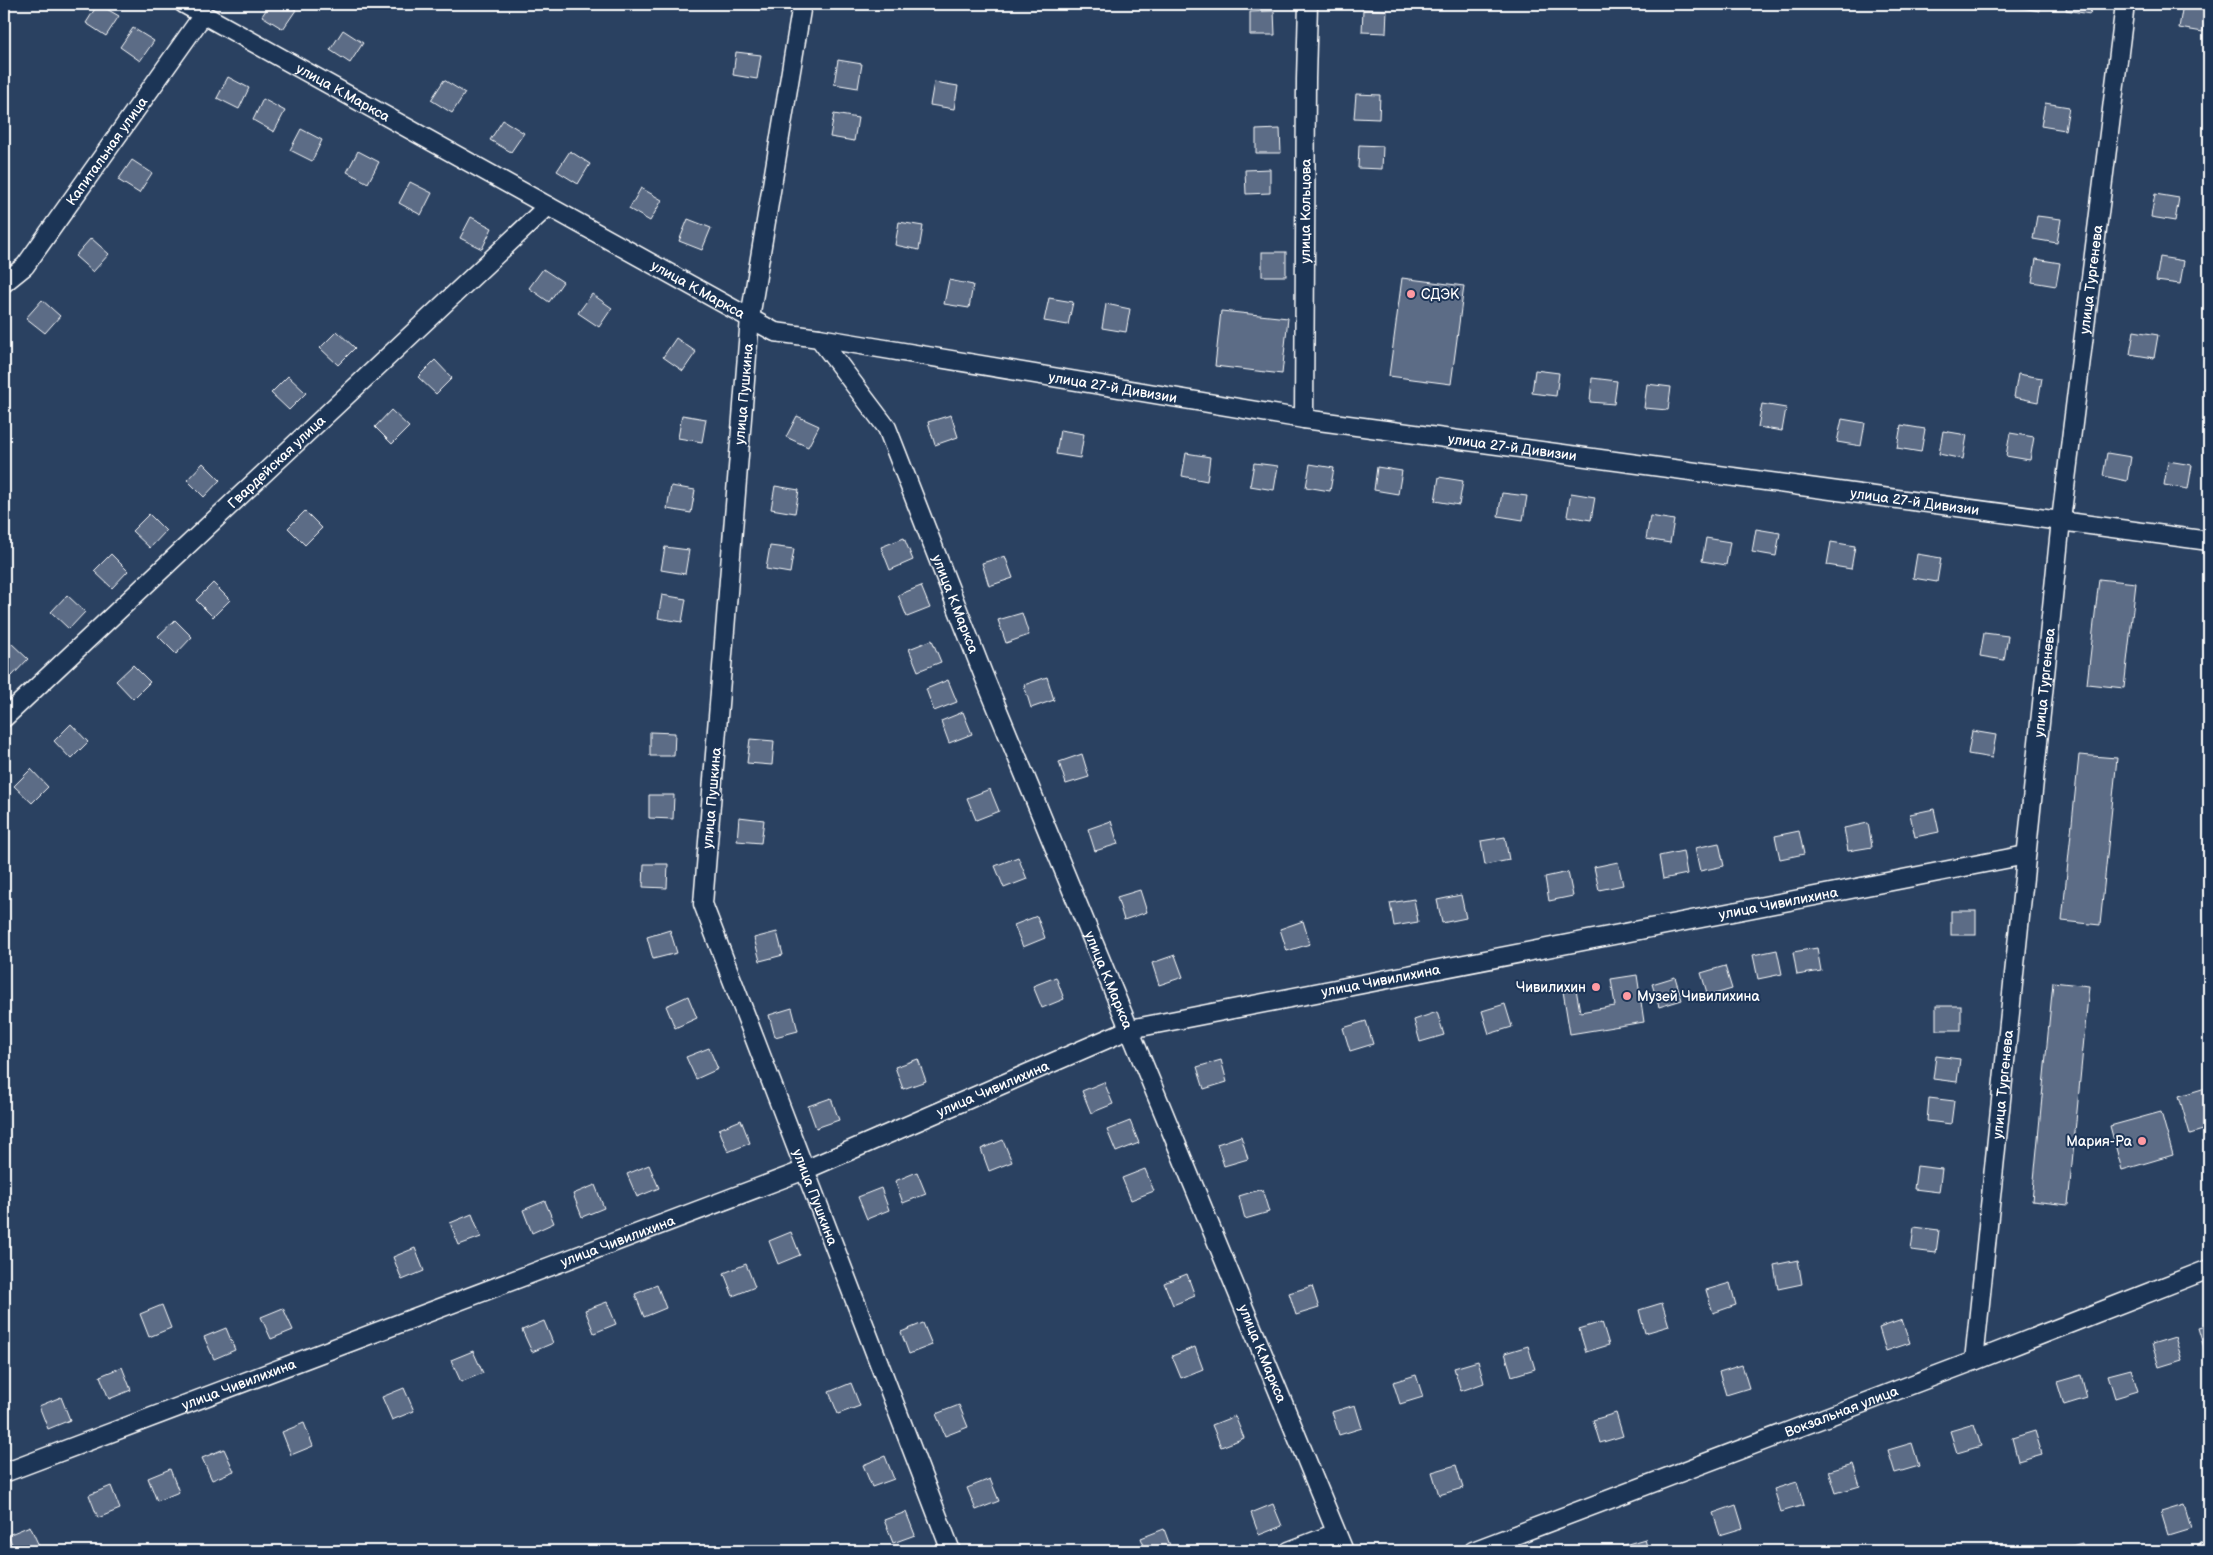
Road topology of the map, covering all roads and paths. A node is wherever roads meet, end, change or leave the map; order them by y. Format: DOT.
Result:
graph roads {
  1 [pos="184,4"];
  2 [pos="802,4"];
  3 [pos="1308,4"];
  4 [pos="2125,4"];
  5 [pos="203,15"];
  6 [pos="548,206"];
  7 [pos="4,283"];
  8 [pos="750,318"];
  9 [pos="819,338"];
  10 [pos="1304,419"];
  11 [pos="2061,520"];
  12 [pos="2209,541"];
  13 [pos="4,718"];
  14 [pos="2026,855"];
  15 [pos="1130,1029"];
  16 [pos="805,1170"];
  17 [pos="2209,1269"];
  18 [pos="1974,1361"];
  19 [pos="4,1473"];
  20 [pos="1336,1533"];
  21 [pos="951,1551"];
  22 [pos="1289,1551"];
  23 [pos="1344,1551"];
  24 [pos="1474,1551"];
  1 -- 5 [label="street, улица К.Маркса"];
  2 -- 8 [label="street, улица Пушкина"];
  3 -- 10 [label="street, улица Кольцова"];
  4 -- 11 [label="street, улица Тургенева"];
  5 -- 6 [label="street, улица К.Маркса"];
  5 -- 7 [label="street, Капитальная улица"];
  6 -- 8 [label="street, улица К.Маркса"];
  6 -- 13 [label="street, Гвардейская улица"];
  8 -- 9 [label="street, улица К.Маркса"];
  8 -- 16 [label="street, улица Пушкина"];
  9 -- 10 [label="street, улица 27-й Дивизии"];
  9 -- 15 [label="street, улица К.Маркса"];
  10 -- 11 [label="street, улица 27-й Дивизии"];
  11 -- 12 [label="street, улица 27-й Дивизии"];
  11 -- 14 [label="street, улица Тургенева"];
  14 -- 15 [label="street, улица Чивилихина"];
  14 -- 18 [label="street, улица Тургенева"];
  15 -- 16 [label="street, улица Чивилихина"];
  15 -- 20 [label="street, улица К.Маркса"];
  16 -- 19 [label="street, улица Чивилихина"];
  16 -- 21 [label="street, улица Пушкина"];
  17 -- 18 [label="street, Вокзальная улица"];
  18 -- 24 [label="street, Вокзальная улица"];
  20 -- 22 [label="street"];
  20 -- 23 [label="street, улица К.Маркса"];
}
